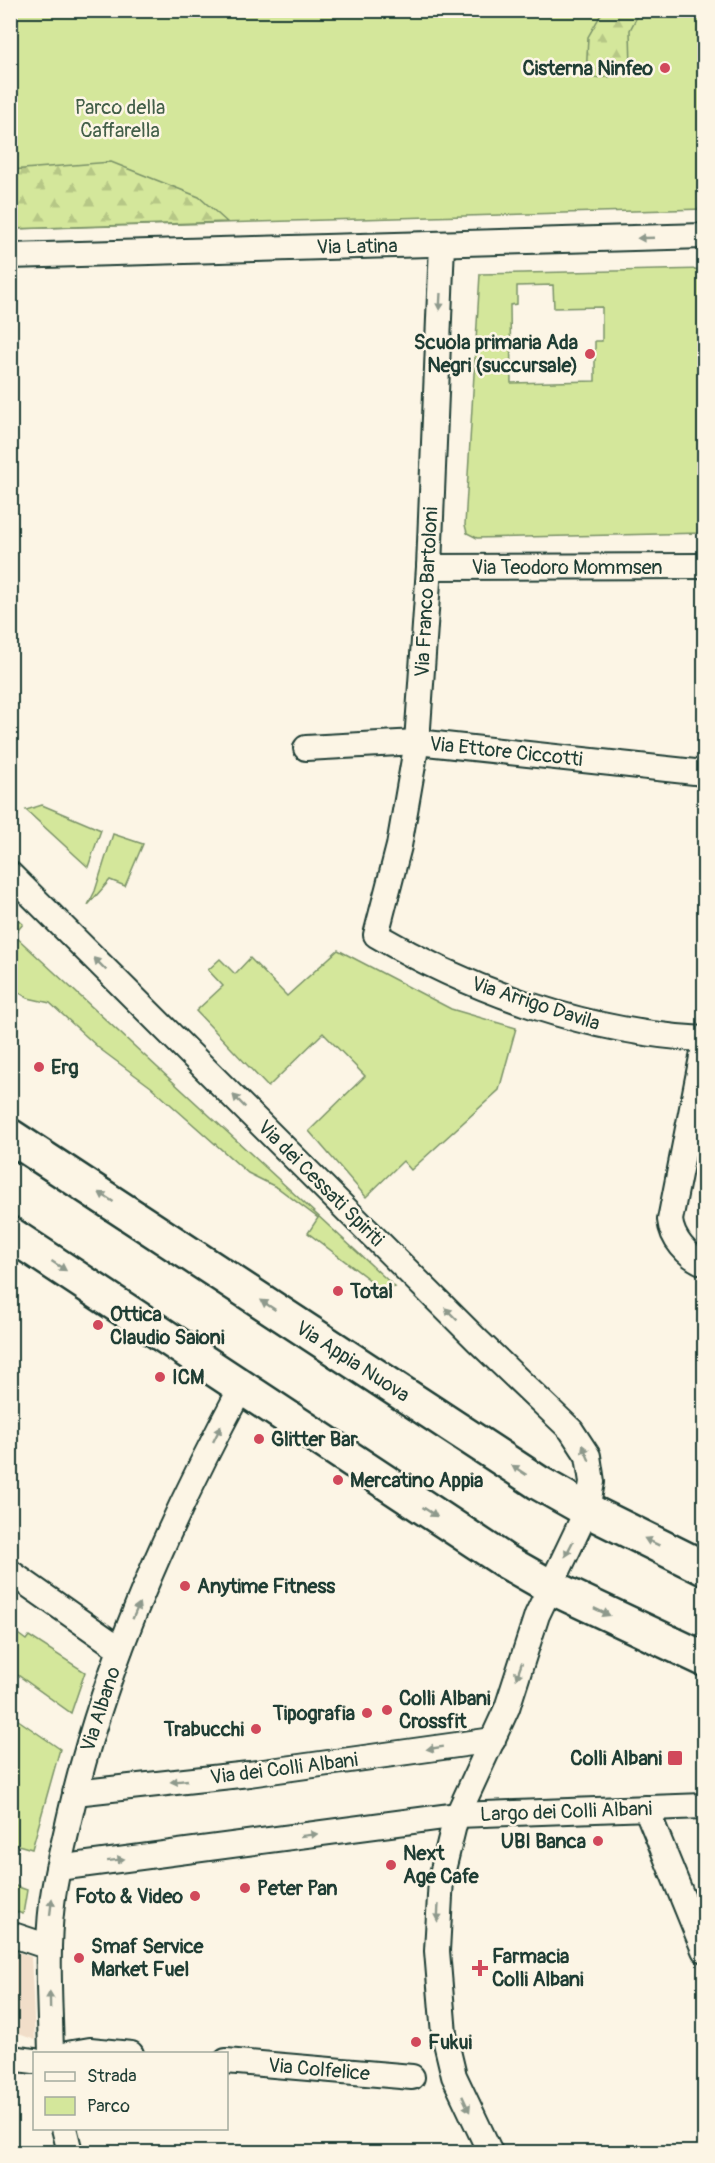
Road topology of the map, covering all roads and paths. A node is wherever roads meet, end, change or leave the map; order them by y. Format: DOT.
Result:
graph roads {
  1 [pos="705,236"];
  2 [pos="442,244"];
  3 [pos="10,256"];
  4 [pos="429,567"];
  5 [pos="705,567"];
  6 [pos="417,742"];
  7 [pos="306,748"];
  8 [pos="705,773"];
  9 [pos="10,874"];
  10 [pos="376,935"];
  11 [pos="705,1039"];
  12 [pos="705,1047"];
  13 [pos="10,1136"];
  14 [pos="10,1234"];
  15 [pos="705,1263"];
  16 [pos="241,1388"];
  17 [pos="587,1510"];
  18 [pos="705,1568"];
  19 [pos="10,1572"];
  20 [pos="549,1586"];
  21 [pos="120,1649"];
  22 [pos="705,1659"];
  23 [pos="493,1740"];
  24 [pos="75,1793"];
  25 [pos="705,1806"];
  26 [pos="646,1808"];
  27 [pos="458,1815"];
  28 [pos="58,1868"];
  29 [pos="10,1934"];
  30 [pos="49,1947"];
  31 [pos="705,1950"];
  32 [pos="51,2052"];
  33 [pos="78,2052"];
  34 [pos="110,2052"];
  35 [pos="10,2058"];
  36 [pos="33,2061"];
  37 [pos="228,2061"];
  38 [pos="412,2077"];
  39 [pos="64,2130"];
  40 [pos="70,2152"];
  41 [pos="490,2152"];
  1 -- 2 [label="street, Via Latina, one-way"];
  2 -- 3 [label="street, Via Latina"];
  2 -- 4 [label="street, Via Franco Bartoloni, one-way"];
  4 -- 5 [label="street, Via Teodoro Mommsen"];
  4 -- 6 [label="street, Via Franco Bartoloni"];
  6 -- 7 [label="street, Via Ettore Ciccotti"];
  6 -- 8 [label="street, Via Ettore Ciccotti"];
  6 -- 10 [label="street, Via Franco Bartoloni"];
  17 -- 9 [label="street, Via dei Cessati Spiriti, one-way"];
  10 -- 11 [label="street, Via Arrigo Davila"];
  12 -- 15 [label="street"];
  17 -- 13 [label="main road, Via Appia Nuova, one-way"];
  14 -- 16 [label="main road, one-way"];
  16 -- 20 [label="main road, one-way"];
  21 -- 16 [label="street, Via Albano, one-way"];
  18 -- 17 [label="main road, Via Appia Nuova, one-way"];
  17 -- 20 [label="street, Via dei Cessati Spiriti, one-way"];
  19 -- 21 [label="street"];
  20 -- 22 [label="main road, one-way"];
  20 -- 23 [label="street, Largo dei Colli Albani, one-way"];
  21 -- 24 [label="street, Via Albano"];
  23 -- 24 [label="street, Via dei Colli Albani, one-way"];
  23 -- 27 [label="street, Largo dei Colli Albani"];
  24 -- 28 [label="street, Via Albano"];
  25 -- 26 [label="street, Largo dei Colli Albani"];
  26 -- 27 [label="street, Largo dei Colli Albani"];
  26 -- 31 [label="street"];
  28 -- 27 [label="street, one-way"];
  27 -- 41 [label="street, one-way"];
  30 -- 28 [label="street, Via Albano, one-way"];
  29 -- 30 [label="street"];
  32 -- 30 [label="street, Via Albano, one-way"];
  33 -- 34 [label="street"];
  35 -- 36 [label="street"];
  37 -- 38 [label="street, Via Colfelice"];
  39 -- 40 [label="street"];
}
